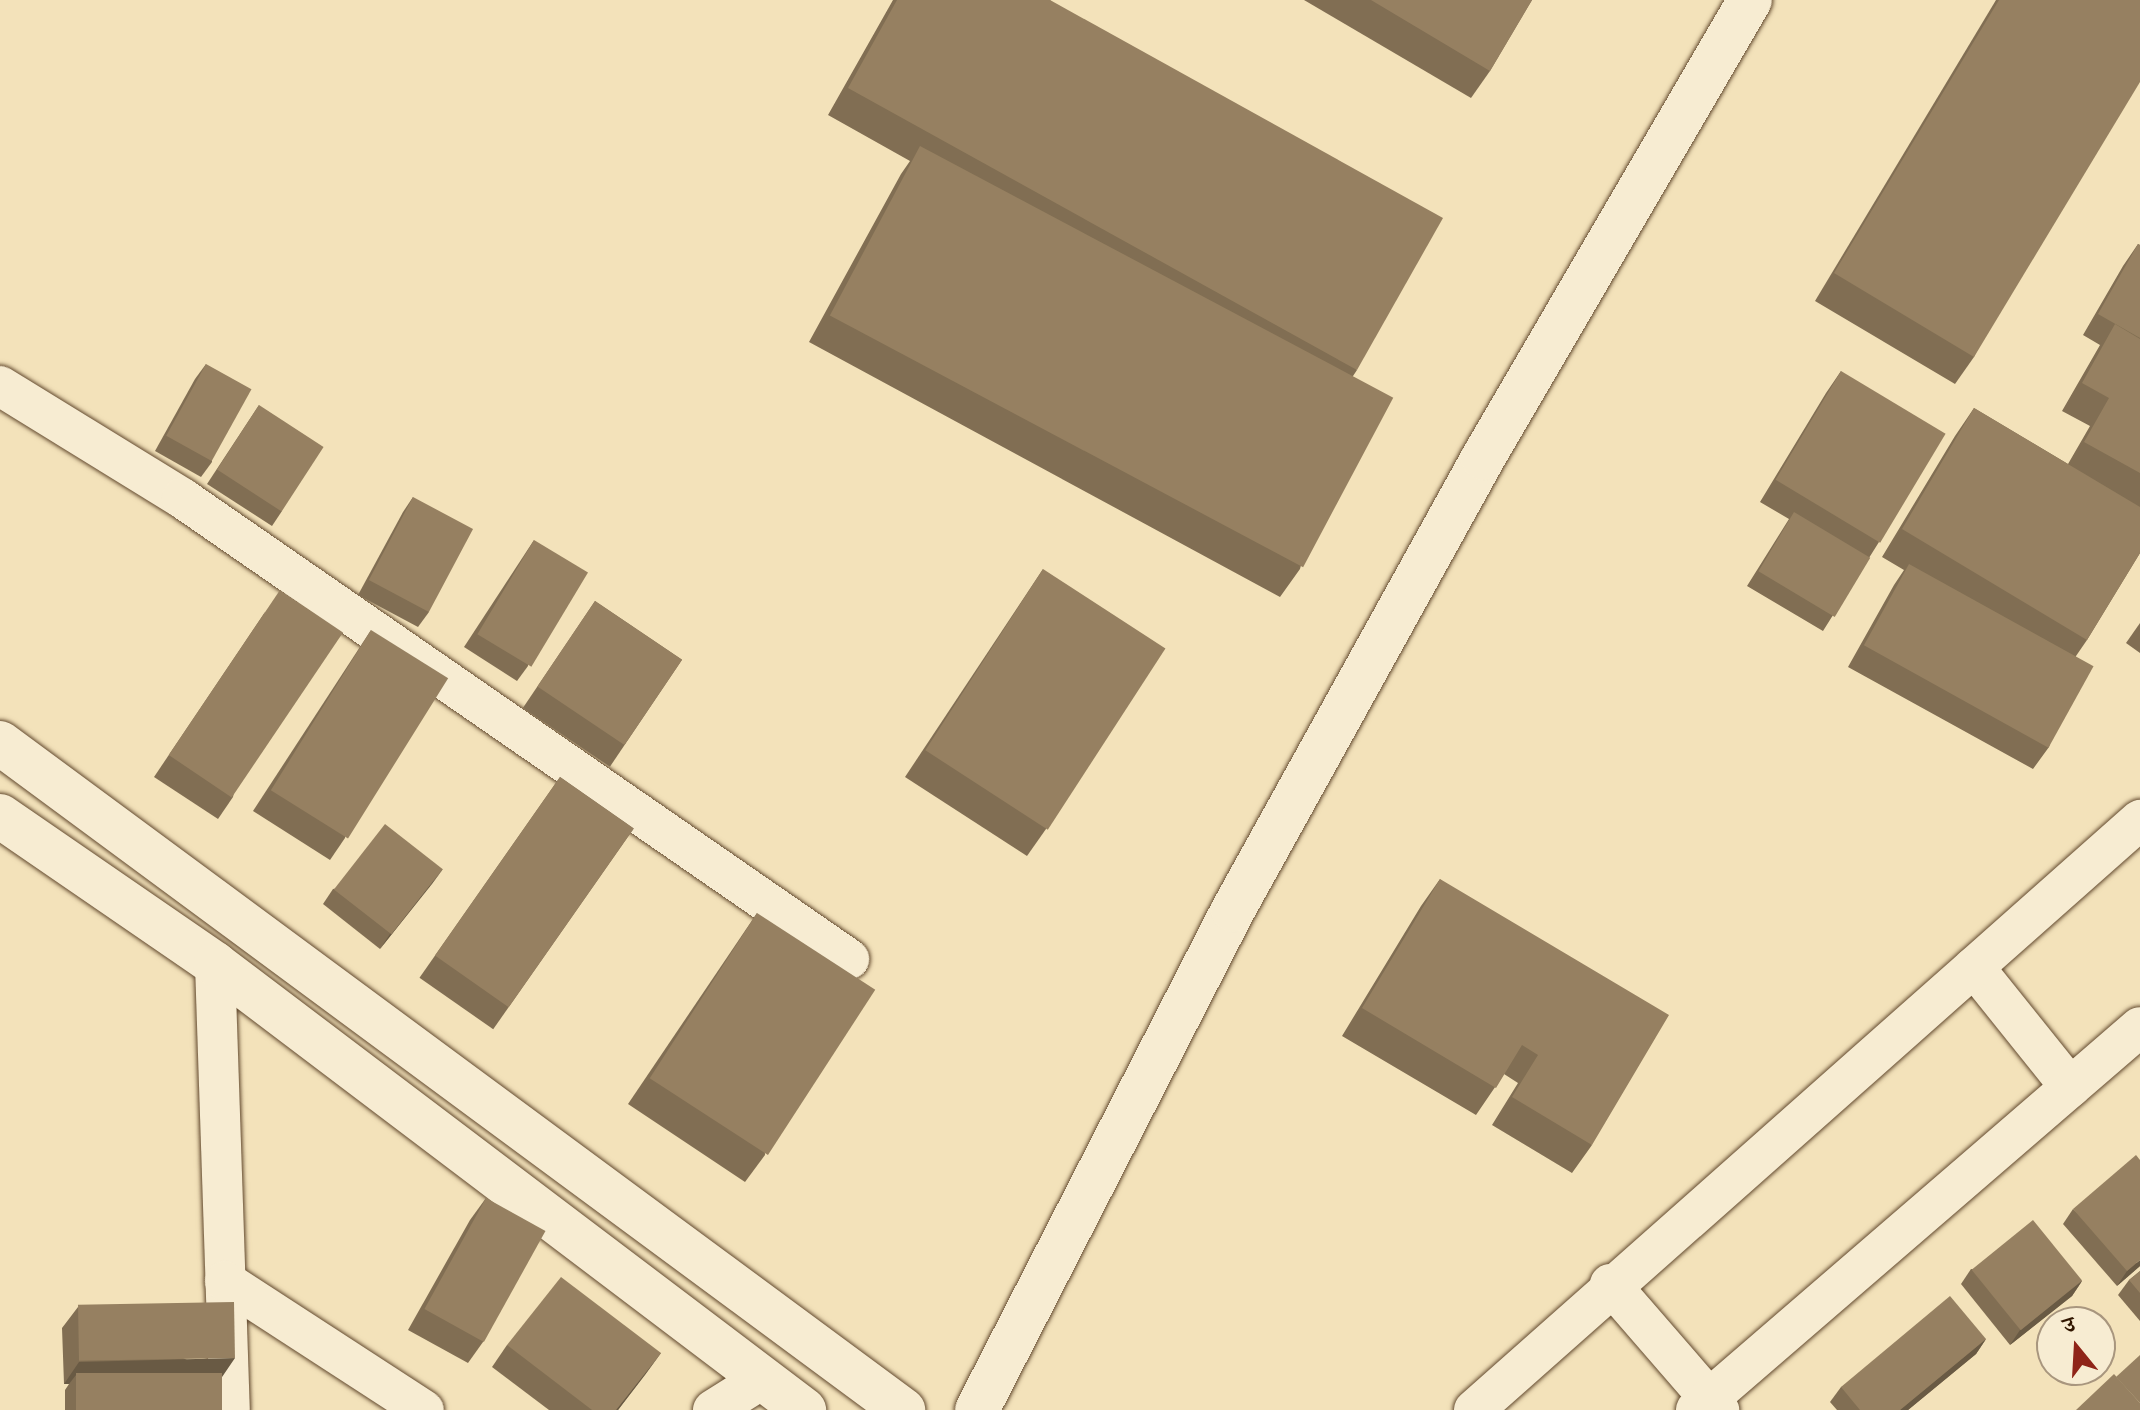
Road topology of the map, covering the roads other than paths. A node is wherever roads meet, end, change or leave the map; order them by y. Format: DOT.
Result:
graph roads {
  1 [pos="1750,0"];
  2 [pos="0,386"];
  3 [pos="0,743"];
  4 [pos="0,816"];
  5 [pos="2140,820"];
  6 [pos="849,959"];
  7 [pos="215,964"];
  8 [pos="1974,967"];
  9 [pos="2140,1027"];
  10 [pos="2070,1087"];
  11 [pos="225,1281"];
  12 [pos="1610,1284"];
  13 [pos="762,1379"];
  14 [pos="1708,1406"];
  15 [pos="230,1410"];
  16 [pos="424,1410"];
  17 [pos="713,1410"];
  18 [pos="804,1410"];
  19 [pos="903,1410"];
  20 [pos="977,1410"];
  21 [pos="1474,1410"];
  1 -- 20 [label="street"];
  2 -- 6 [label="street"];
  3 -- 19 [label="street"];
  4 -- 7 [label="street"];
  5 -- 8 [label="street"];
  7 -- 11 [label="street"];
  7 -- 13 [label="street"];
  8 -- 10 [label="street"];
  8 -- 12 [label="street"];
  9 -- 10 [label="street"];
  10 -- 14 [label="street"];
  11 -- 15 [label="street"];
  11 -- 16 [label="street"];
  12 -- 14 [label="street"];
  12 -- 21 [label="street"];
  13 -- 17 [label="street"];
  13 -- 18 [label="street"];
}
